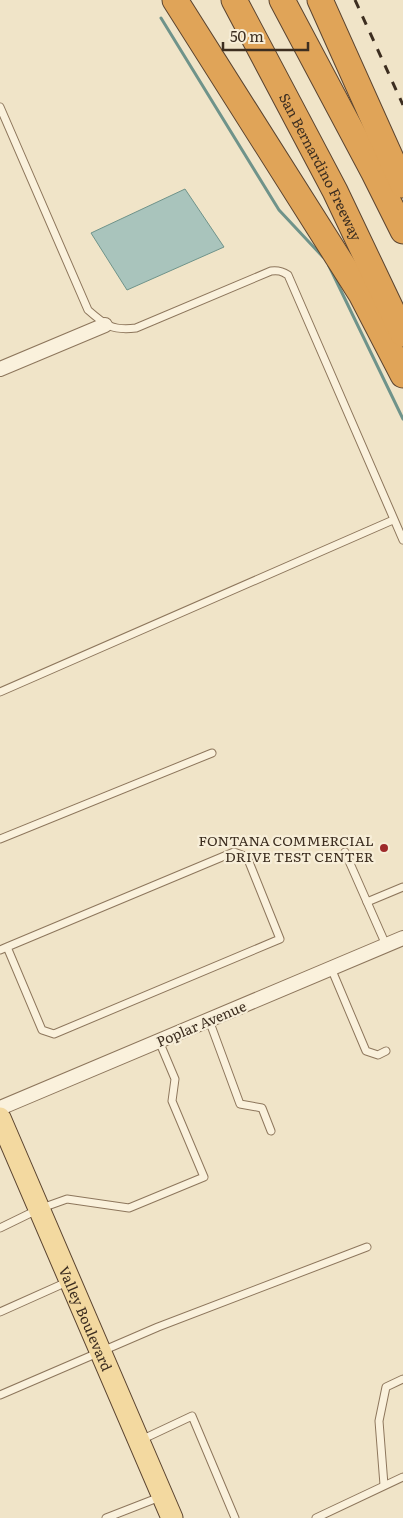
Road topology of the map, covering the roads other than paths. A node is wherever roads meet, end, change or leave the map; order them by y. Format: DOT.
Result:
graph roads {
  1 [pos="175,0"];
  2 [pos="232,0"];
  3 [pos="282,0"];
  4 [pos="320,0"];
  5 [pos="0,107"];
  6 [pos="403,185"];
  7 [pos="403,231"];
  8 [pos="105,325"];
  9 [pos="403,334"];
  10 [pos="0,369"];
  11 [pos="403,375"];
  12 [pos="393,520"];
  13 [pos="403,540"];
  14 [pos="0,692"];
  15 [pos="212,753"];
  16 [pos="0,839"];
  17 [pos="345,852"];
  18 [pos="403,887"];
  19 [pos="367,902"];
  20 [pos="403,938"];
  21 [pos="386,945"];
  22 [pos="4,948"];
  23 [pos="331,968"];
  24 [pos="209,1020"];
  25 [pos="159,1041"];
  26 [pos="386,1051"];
  27 [pos="0,1108"];
  28 [pos="0,1118"];
  29 [pos="272,1131"];
  30 [pos="39,1209"];
  31 [pos="0,1228"];
  32 [pos="367,1246"];
  33 [pos="70,1281"];
  34 [pos="0,1312"];
  35 [pos="101,1352"];
  36 [pos="403,1379"];
  37 [pos="0,1395"];
  38 [pos="139,1440"];
  39 [pos="403,1477"];
  40 [pos="384,1486"];
  41 [pos="163,1496"];
  42 [pos="106,1518"];
  43 [pos="172,1518"];
  44 [pos="235,1518"];
  45 [pos="316,1518"];
  1 -- 11 [label="highway"];
  2 -- 9 [label="highway, San Bernardino Freeway"];
  3 -- 7 [label="highway"];
  4 -- 6 [label="highway"];
  5 -- 8 [label="lane"];
  8 -- 10 [label="street"];
  8 -- 12 [label="lane"];
  12 -- 13 [label="lane"];
  12 -- 14 [label="lane"];
  15 -- 16 [label="lane"];
  17 -- 19 [label="lane"];
  18 -- 19 [label="lane"];
  19 -- 21 [label="lane"];
  20 -- 21 [label="street, Poplar Avenue"];
  21 -- 23 [label="street, Poplar Avenue"];
  22 -- 22 [label="lane"];
  23 -- 24 [label="street, Poplar Avenue"];
  23 -- 26 [label="lane"];
  24 -- 25 [label="street, Poplar Avenue"];
  24 -- 29 [label="lane"];
  25 -- 27 [label="street, Poplar Avenue"];
  25 -- 30 [label="lane"];
  28 -- 30 [label="main road, Valley Boulevard"];
  30 -- 31 [label="lane"];
  30 -- 33 [label="main road, Valley Boulevard"];
  32 -- 35 [label="lane"];
  33 -- 34 [label="lane"];
  33 -- 35 [label="main road, Valley Boulevard"];
  35 -- 37 [label="lane"];
  35 -- 38 [label="main road, Valley Boulevard"];
  36 -- 40 [label="lane"];
  38 -- 41 [label="main road, Valley Boulevard"];
  38 -- 44 [label="lane"];
  39 -- 40 [label="lane"];
  40 -- 45 [label="lane"];
  41 -- 42 [label="lane"];
  41 -- 43 [label="main road, Valley Boulevard"];
}
